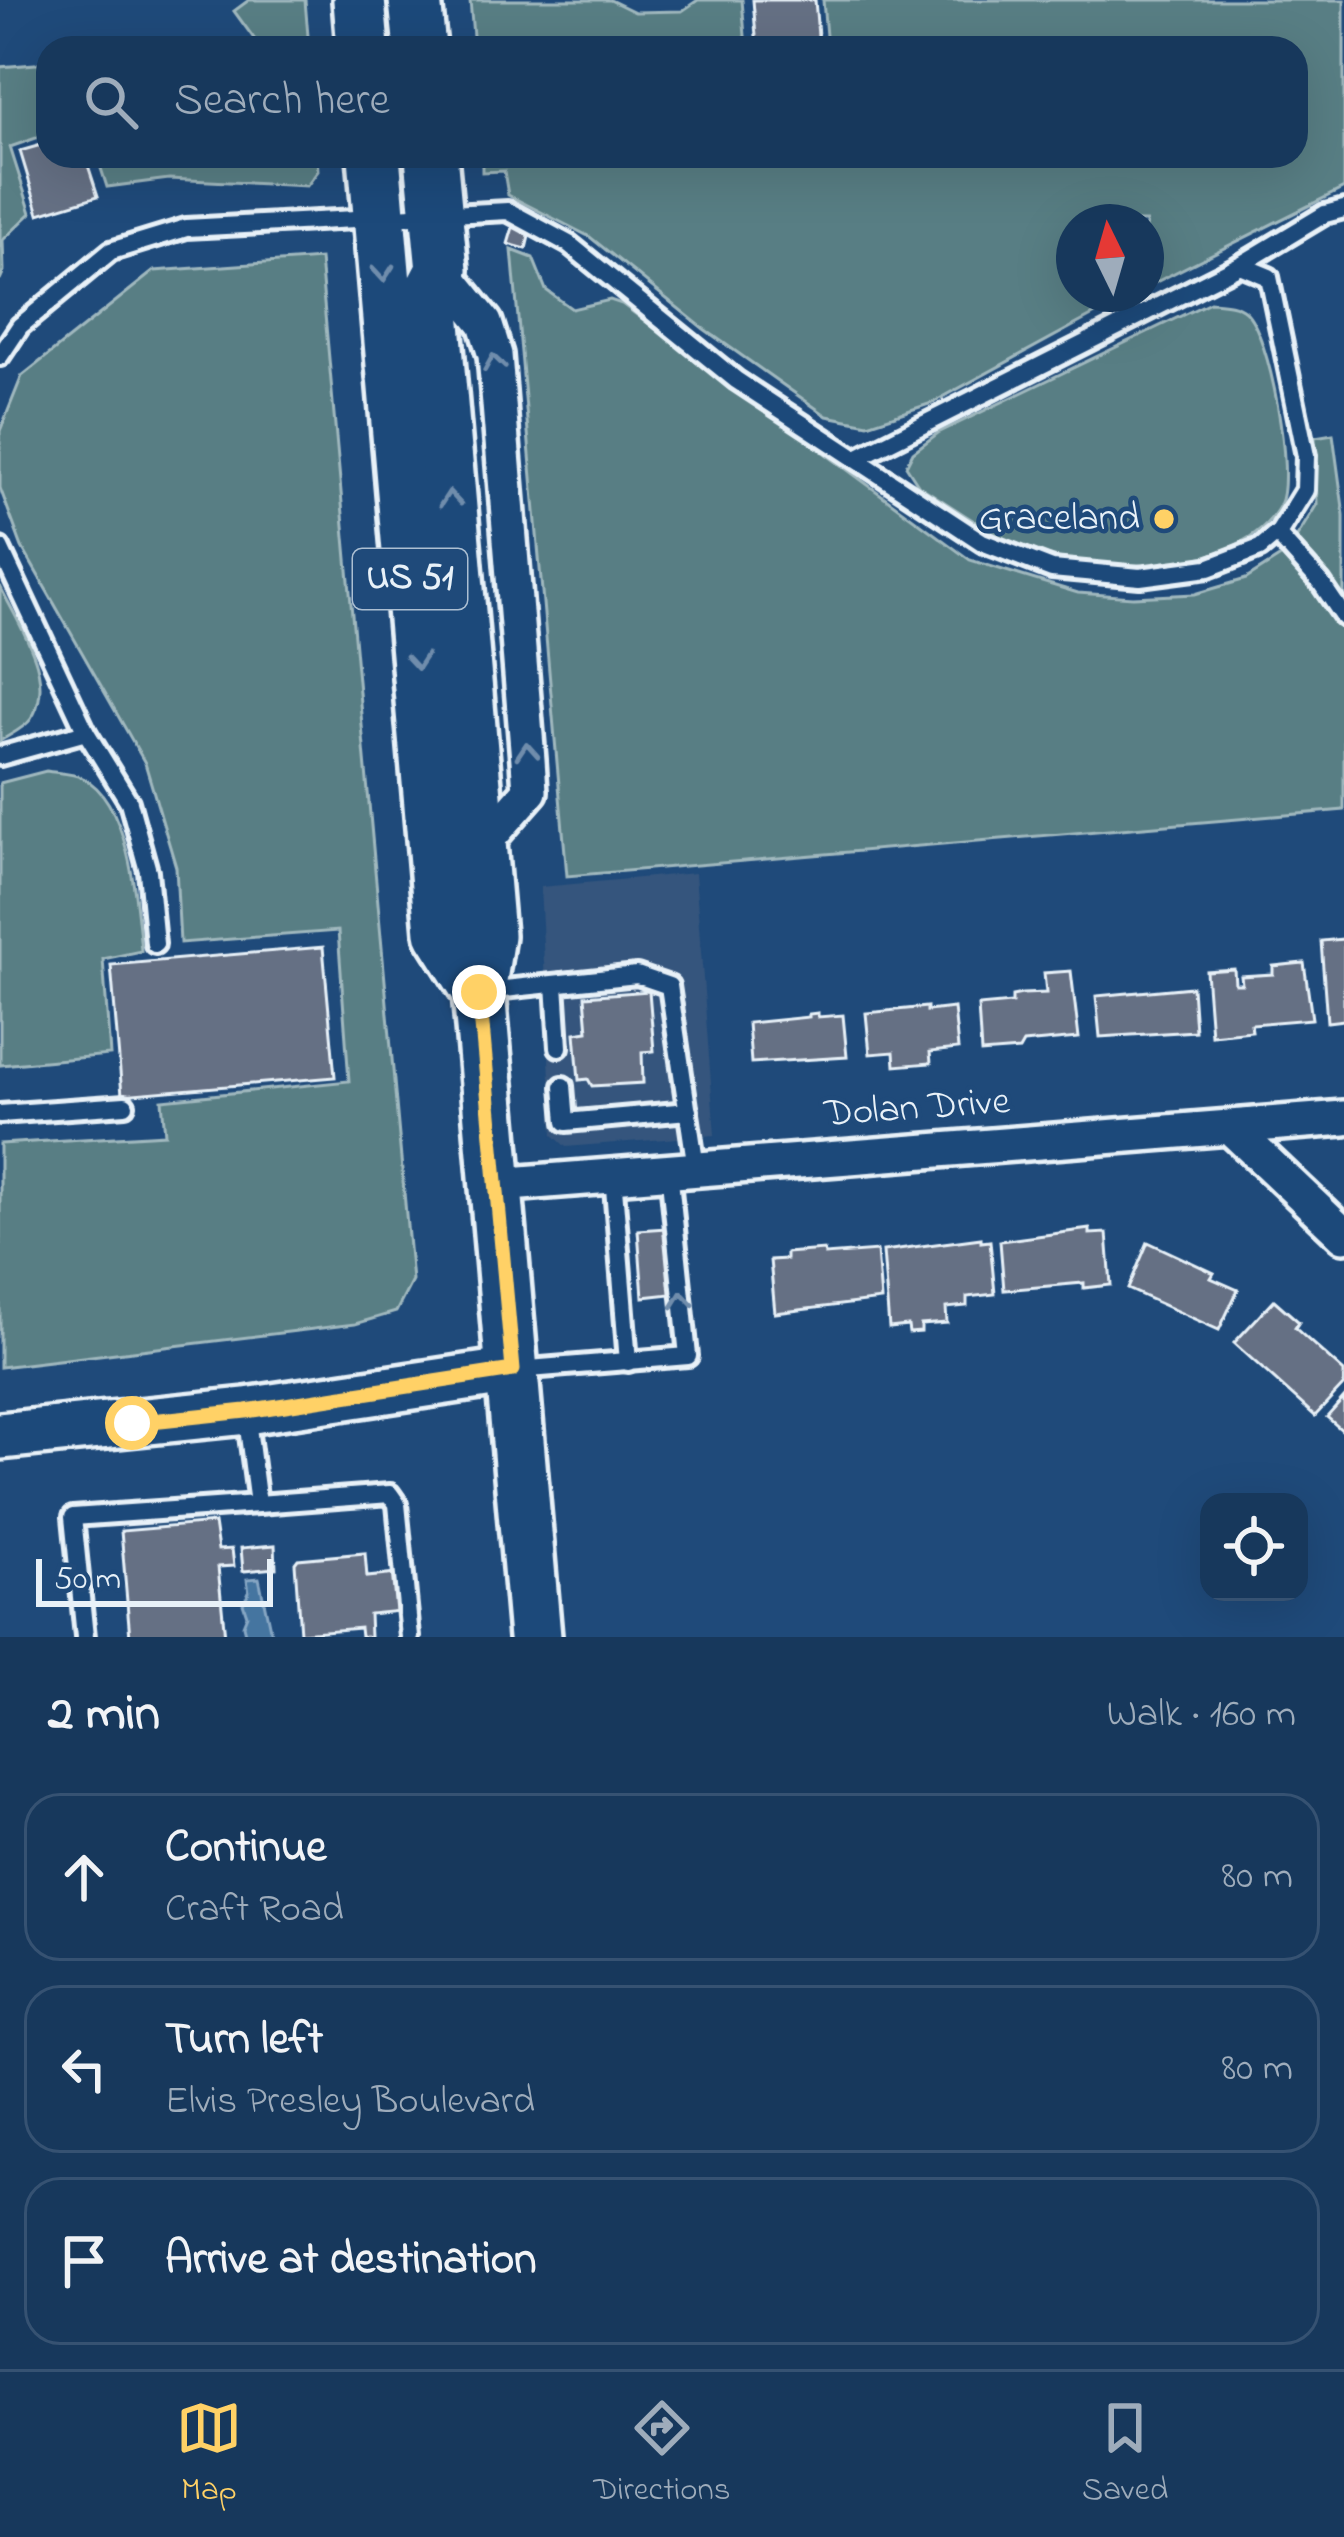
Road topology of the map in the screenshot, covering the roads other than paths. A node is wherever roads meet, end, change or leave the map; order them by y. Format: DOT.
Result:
graph roads {
  1 [pos="358,0"];
  2 [pos="415,0"];
  3 [pos="362,36"];
  4 [pos="419,36"];
  5 [pos="375,168"];
  6 [pos="432,168"];
  7 [pos="1344,209"];
  8 [pos="437,214"];
  9 [pos="379,217"];
  10 [pos="1240,265"];
  11 [pos="0,356"];
  12 [pos="857,458"];
  13 [pos="1276,533"];
  14 [pos="0,548"];
  15 [pos="1344,617"];
  16 [pos="86,731"];
  17 [pos="0,756"];
  18 [pos="155,944"];
  19 [pos="555,984"];
  20 [pos="479,992"];
  21 [pos="559,1047"];
  22 [pos="563,1086"];
  23 [pos="125,1105"];
  24 [pos="688,1111"];
  25 [pos="0,1114"];
  26 [pos="1344,1118"];
  27 [pos="1230,1127"];
  28 [pos="682,1169"];
  29 [pos="613,1174"];
  30 [pos="497,1185"];
  31 [pos="1344,1234"];
  32 [pos="628,1361"];
  33 [pos="513,1370"];
  34 [pos="246,1411"];
  35 [pos="0,1436"];
  36 [pos="258,1504"];
  37 [pos="85,1637"];
  38 [pos="410,1637"];
  39 [pos="535,1637"];
  1 -- 3 [label="main road"];
  2 -- 4 [label="main road"];
  5 -- 9 [label="main road, US 51"];
  6 -- 8 [label="main road, US 51"];
  7 -- 10 [label="lane"];
  8 -- 9 [label="lane"];
  8 -- 12 [label="lane"];
  20 -- 8 [label="main road, US 51, one-way"];
  9 -- 11 [label="lane"];
  9 -- 20 [label="main road, US 51, one-way"];
  10 -- 12 [label="lane"];
  10 -- 13 [label="lane"];
  12 -- 13 [label="lane"];
  13 -- 15 [label="lane"];
  14 -- 16 [label="lane"];
  16 -- 17 [label="lane"];
  16 -- 18 [label="lane"];
  19 -- 20 [label="lane"];
  19 -- 21 [label="lane"];
  19 -- 24 [label="lane"];
  20 -- 30 [label="main road, US 51"];
  22 -- 24 [label="lane"];
  23 -- 25 [label="lane"];
  24 -- 28 [label="lane"];
  26 -- 27 [label="street, Dolan Drive"];
  27 -- 28 [label="street, Dolan Drive"];
  27 -- 31 [label="street"];
  28 -- 29 [label="street, Dolan Drive"];
  32 -- 28 [label="lane, one-way"];
  29 -- 30 [label="street, Dolan Drive"];
  29 -- 32 [label="lane"];
  30 -- 33 [label="main road, US 51"];
  32 -- 33 [label="lane"];
  33 -- 34 [label="street"];
  33 -- 39 [label="main road, US 51"];
  34 -- 35 [label="street"];
  34 -- 36 [label="lane"];
  36 -- 37 [label="lane"];
  36 -- 38 [label="lane"];
}
